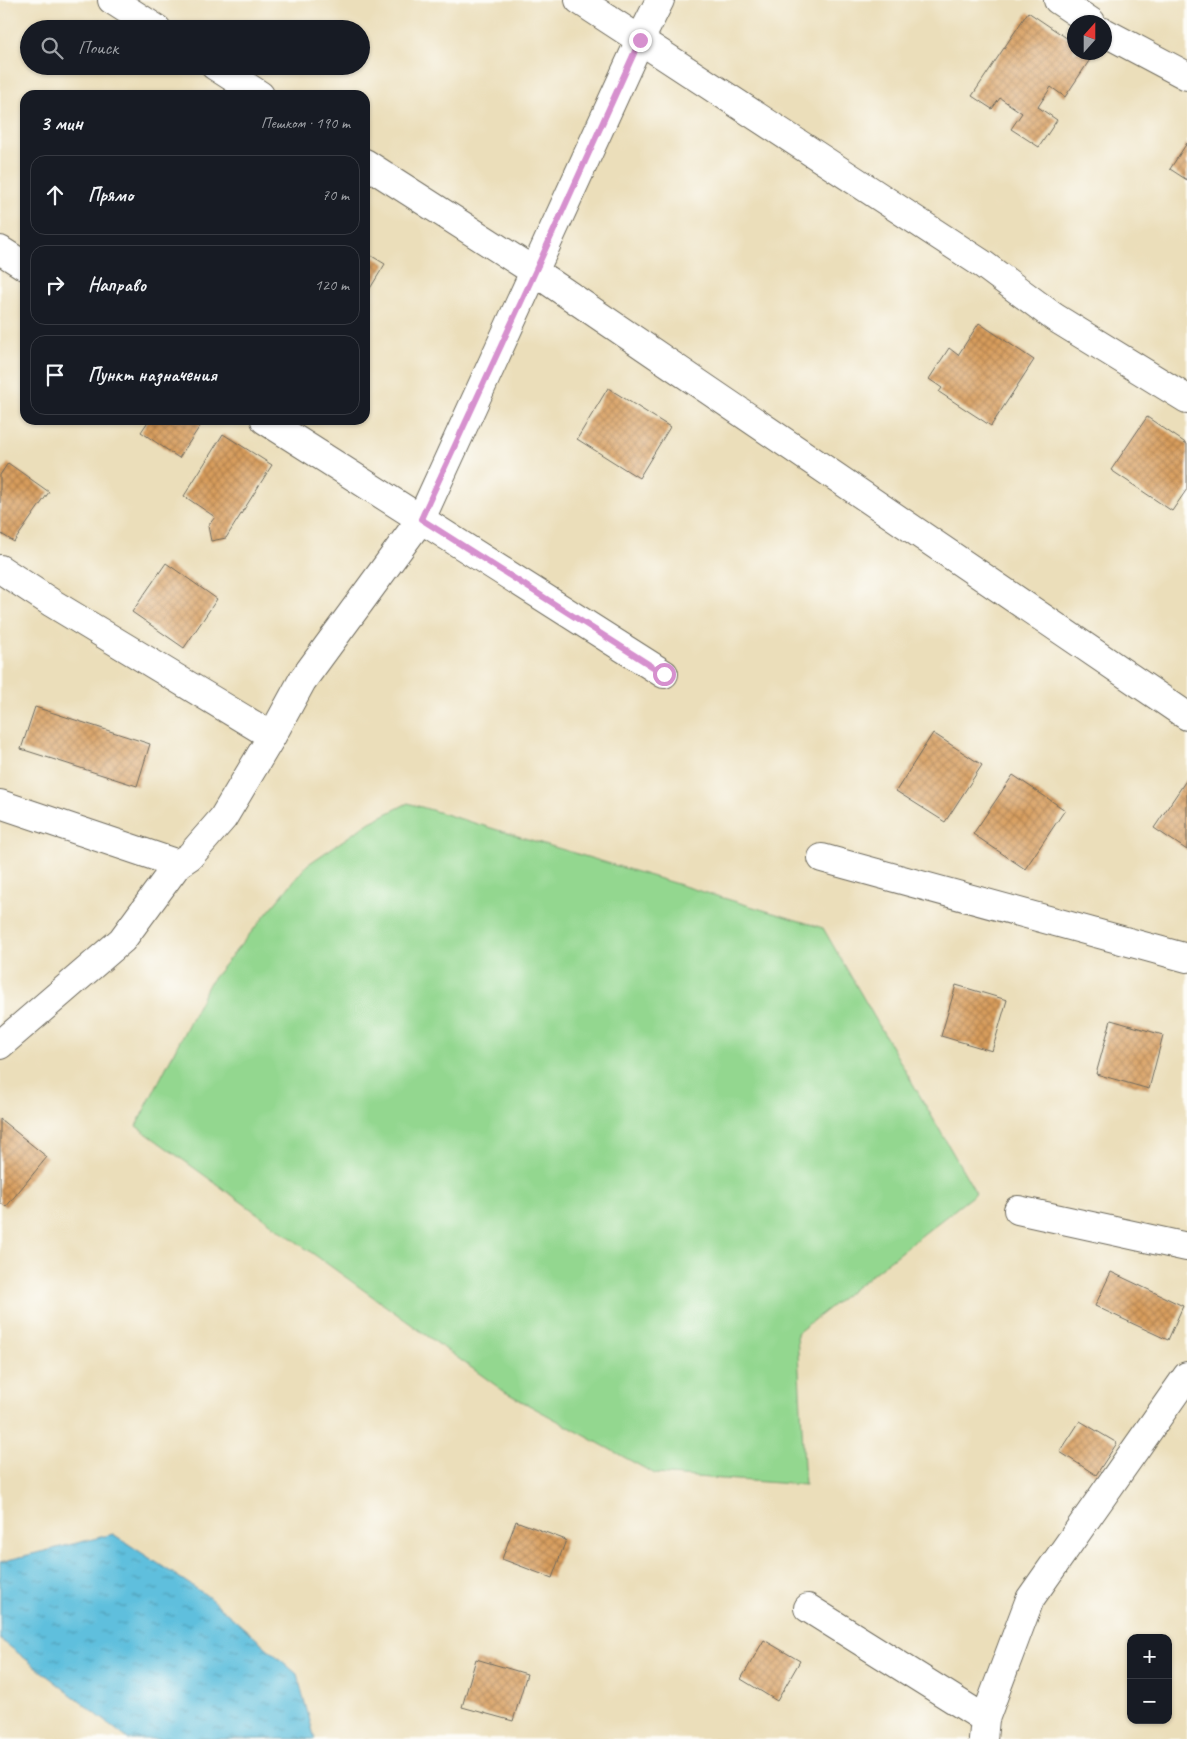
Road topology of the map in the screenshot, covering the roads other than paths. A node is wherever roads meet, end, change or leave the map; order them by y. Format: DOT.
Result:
graph roads {
  1 [pos="112,0"];
  2 [pos="578,0"];
  3 [pos="660,0"];
  4 [pos="1058,0"];
  5 [pos="1080,15"];
  6 [pos="143,20"];
  7 [pos="1112,36"];
  8 [pos="640,40"];
  9 [pos="229,75"];
  10 [pos="1187,76"];
  11 [pos="252,90"];
  12 [pos="370,166"];
  13 [pos="0,250"];
  14 [pos="20,263"];
  15 [pos="535,272"];
  16 [pos="1187,399"];
  17 [pos="274,425"];
  18 [pos="421,519"];
  19 [pos="0,569"];
  20 [pos="664,674"];
  21 [pos="1187,716"];
  22 [pos="272,736"];
  23 [pos="0,804"];
  24 [pos="822,858"];
  25 [pos="178,864"];
  26 [pos="1187,958"];
  27 [pos="0,1046"];
  28 [pos="1018,1210"];
  29 [pos="1187,1247"];
  30 [pos="1187,1376"];
  31 [pos="808,1608"];
  32 [pos="984,1729"];
  1 -- 6 [label="street"];
  2 -- 8 [label="street"];
  3 -- 8 [label="street"];
  4 -- 5 [label="street"];
  7 -- 10 [label="street"];
  8 -- 15 [label="street"];
  8 -- 16 [label="street"];
  9 -- 11 [label="street"];
  12 -- 15 [label="street"];
  13 -- 14 [label="street"];
  15 -- 18 [label="street"];
  15 -- 21 [label="street"];
  17 -- 18 [label="street"];
  18 -- 20 [label="street"];
  18 -- 22 [label="street"];
  19 -- 22 [label="street"];
  22 -- 25 [label="street"];
  23 -- 25 [label="street"];
  24 -- 26 [label="street"];
  25 -- 27 [label="street"];
  28 -- 29 [label="street"];
  30 -- 32 [label="street"];
  31 -- 32 [label="street"];
}
